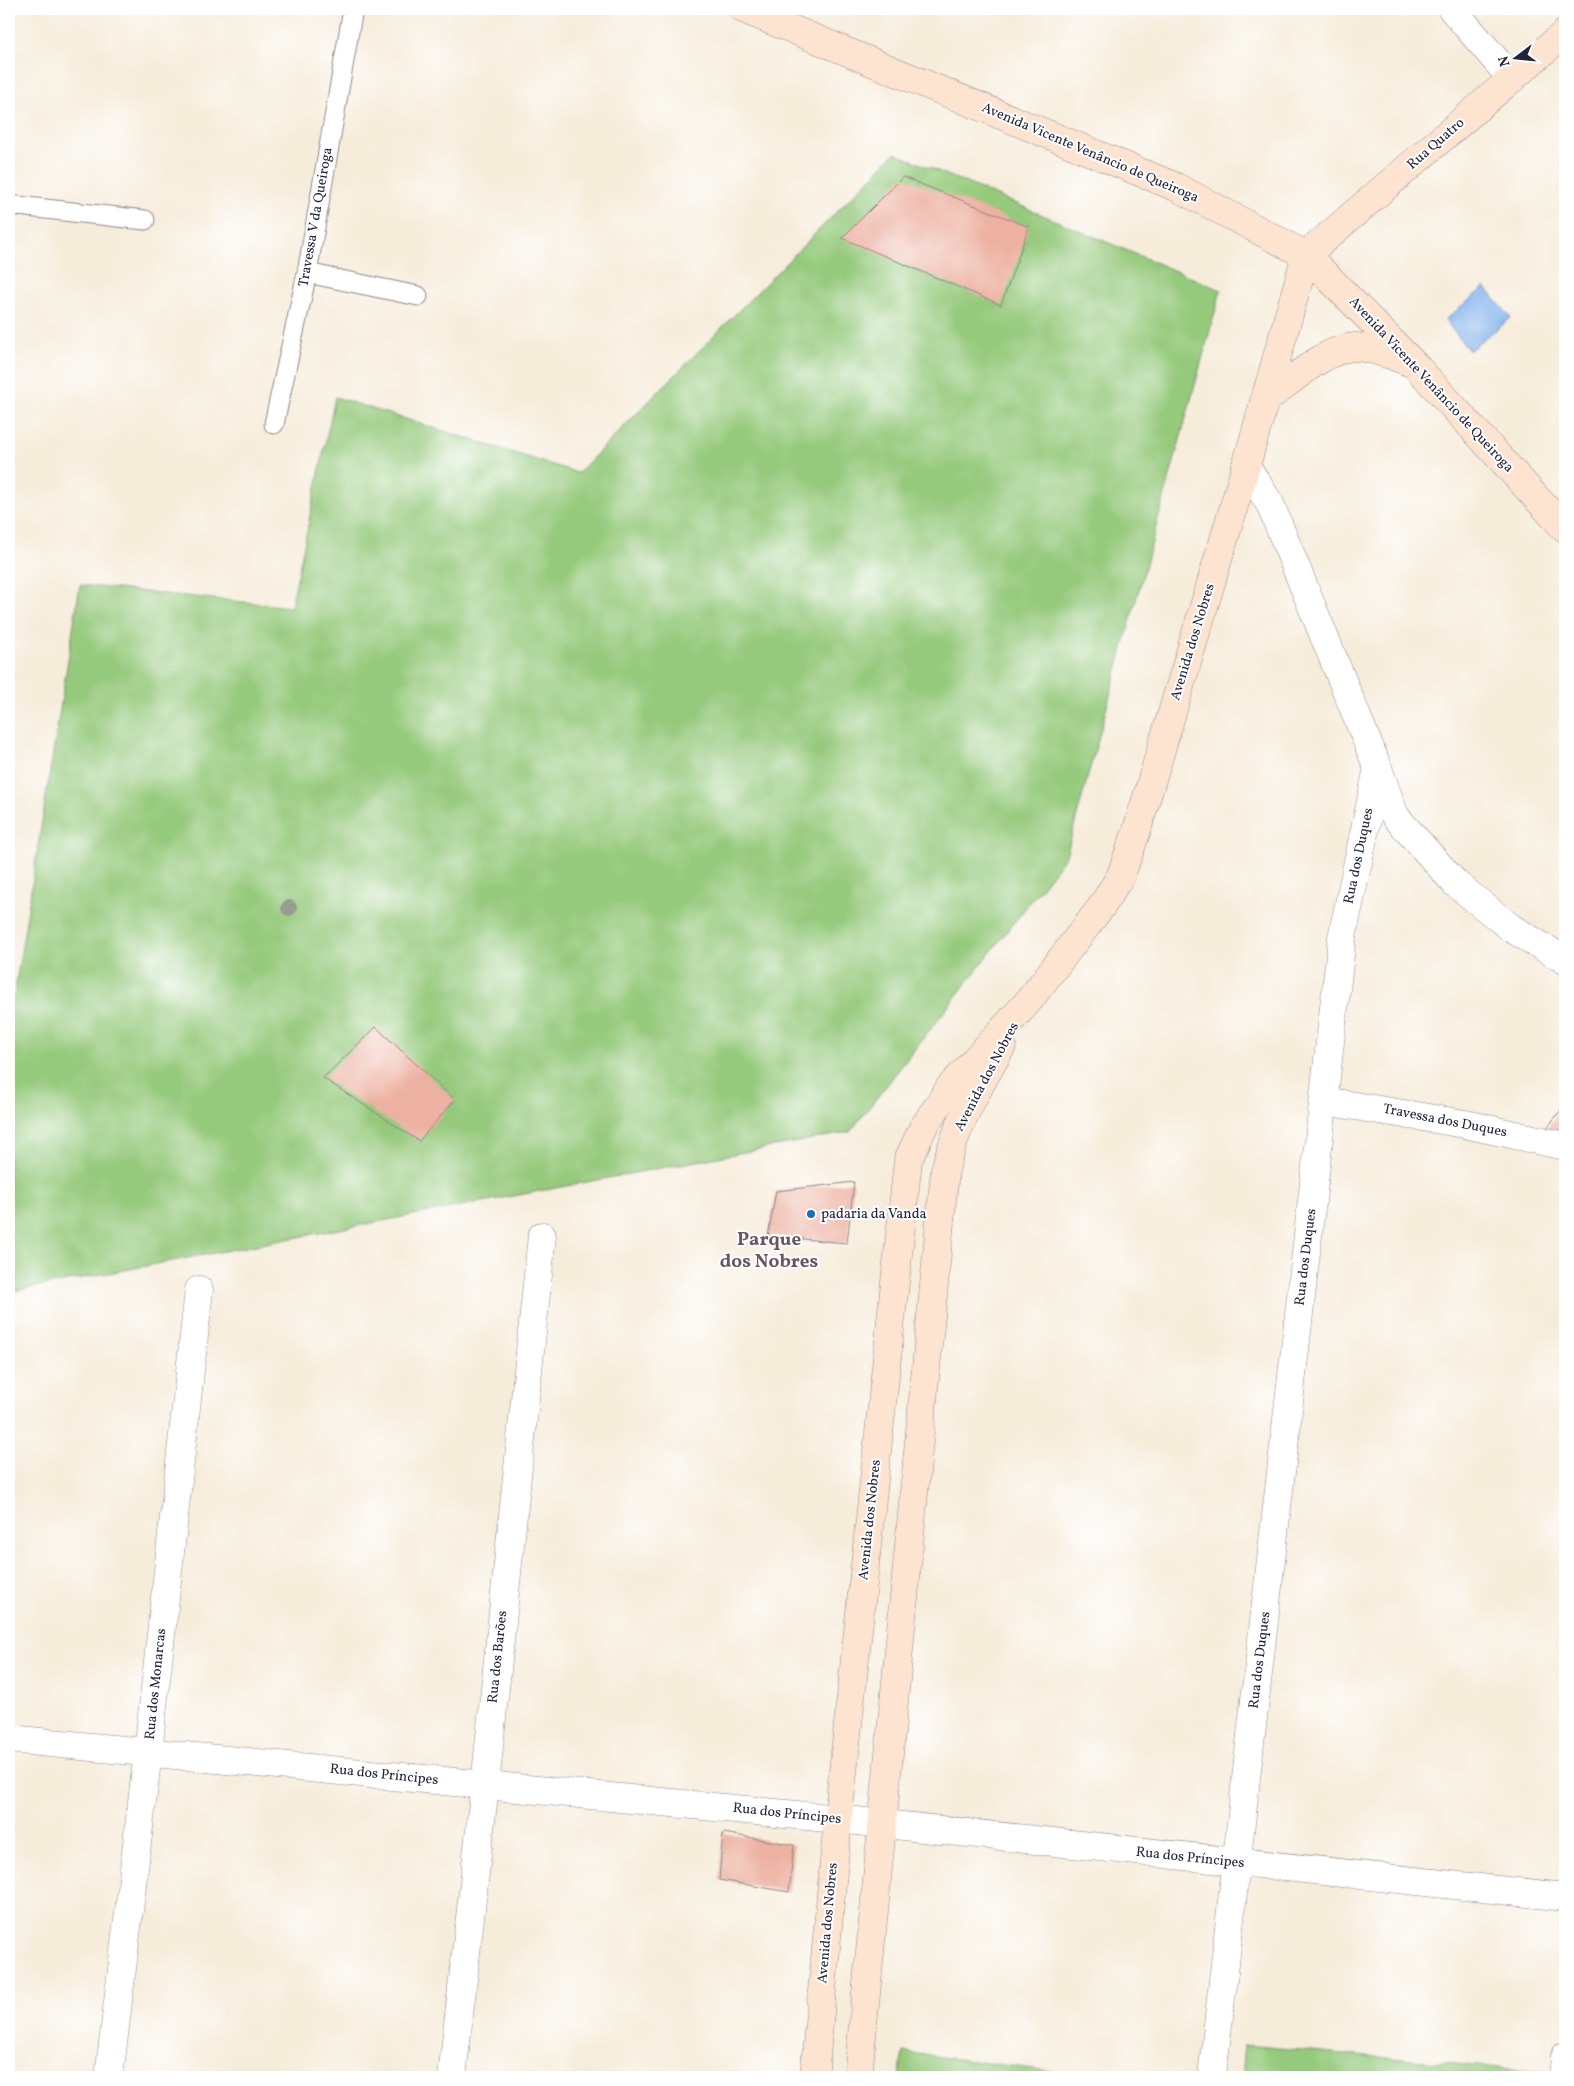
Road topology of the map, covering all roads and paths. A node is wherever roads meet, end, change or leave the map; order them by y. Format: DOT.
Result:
graph roads {
  1 [pos="353,9"];
  2 [pos="743,9"];
  3 [pos="1452,9"];
  4 [pos="1565,33"];
  5 [pos="1512,79"];
  6 [pos="9,204"];
  7 [pos="145,220"];
  8 [pos="1306,255"];
  9 [pos="307,273"];
  10 [pos="418,296"];
  11 [pos="1414,364"];
  12 [pos="1264,401"];
  13 [pos="274,424"];
  14 [pos="1246,466"];
  15 [pos="1565,528"];
  16 [pos="1378,768"];
  17 [pos="1565,960"];
  18 [pos="1027,1003"];
  19 [pos="1324,1101"];
  20 [pos="1565,1146"];
  21 [pos="542,1236"];
  22 [pos="199,1290"];
  23 [pos="9,1739"];
  24 [pos="148,1752"];
  25 [pos="485,1785"];
  26 [pos="838,1819"];
  27 [pos="883,1824"];
  28 [pos="1237,1863"];
  29 [pos="1565,1897"];
  30 [pos="1565,2056"];
  31 [pos="109,2077"];
  32 [pos="452,2077"];
  33 [pos="814,2077"];
  34 [pos="858,2077"];
  35 [pos="1212,2077"];
  36 [pos="1563,2077"];
  1 -- 9 [label="lane, Travessa V da Queiroga"];
  2 -- 8 [label="main road, Avenida Vicente Venâncio de Queiroga"];
  3 -- 5 [label="street"];
  4 -- 5 [label="main road, Rua Quatro"];
  5 -- 8 [label="main road, Rua Quatro"];
  6 -- 7 [label="lane"];
  8 -- 11 [label="main road, Avenida Vicente Venâncio de Queiroga"];
  8 -- 12 [label="main road, Avenida dos Nobres"];
  9 -- 10 [label="lane"];
  9 -- 13 [label="lane, Travessa V da Queiroga"];
  11 -- 12 [label="main road"];
  11 -- 15 [label="main road, Avenida Vicente Venâncio de Queiroga"];
  12 -- 14 [label="main road, Avenida dos Nobres"];
  14 -- 16 [label="street"];
  14 -- 18 [label="main road, Avenida dos Nobres"];
  16 -- 17 [label="street"];
  16 -- 19 [label="street, Rua dos Duques"];
  18 -- 26 [label="main road, Avenida dos Nobres"];
  18 -- 27 [label="main road, Avenida dos Nobres"];
  19 -- 20 [label="street, Travessa dos Duques"];
  19 -- 28 [label="street, Rua dos Duques"];
  21 -- 25 [label="street, Rua dos Barões"];
  22 -- 24 [label="street, Rua dos Monarcas"];
  23 -- 24 [label="street, Rua dos Príncipes"];
  24 -- 25 [label="street, Rua dos Príncipes"];
  24 -- 31 [label="street, Rua dos Monarcas"];
  25 -- 26 [label="street, Rua dos Príncipes"];
  25 -- 32 [label="street, Rua dos Barões"];
  26 -- 27 [label="street, Rua dos Príncipes"];
  26 -- 33 [label="main road, Avenida dos Nobres"];
  27 -- 28 [label="street, Rua dos Príncipes"];
  27 -- 34 [label="main road, Avenida dos Nobres"];
  28 -- 29 [label="street, Rua dos Príncipes"];
  28 -- 35 [label="street, Rua dos Duques"];
  30 -- 36 [label="street"];
}
